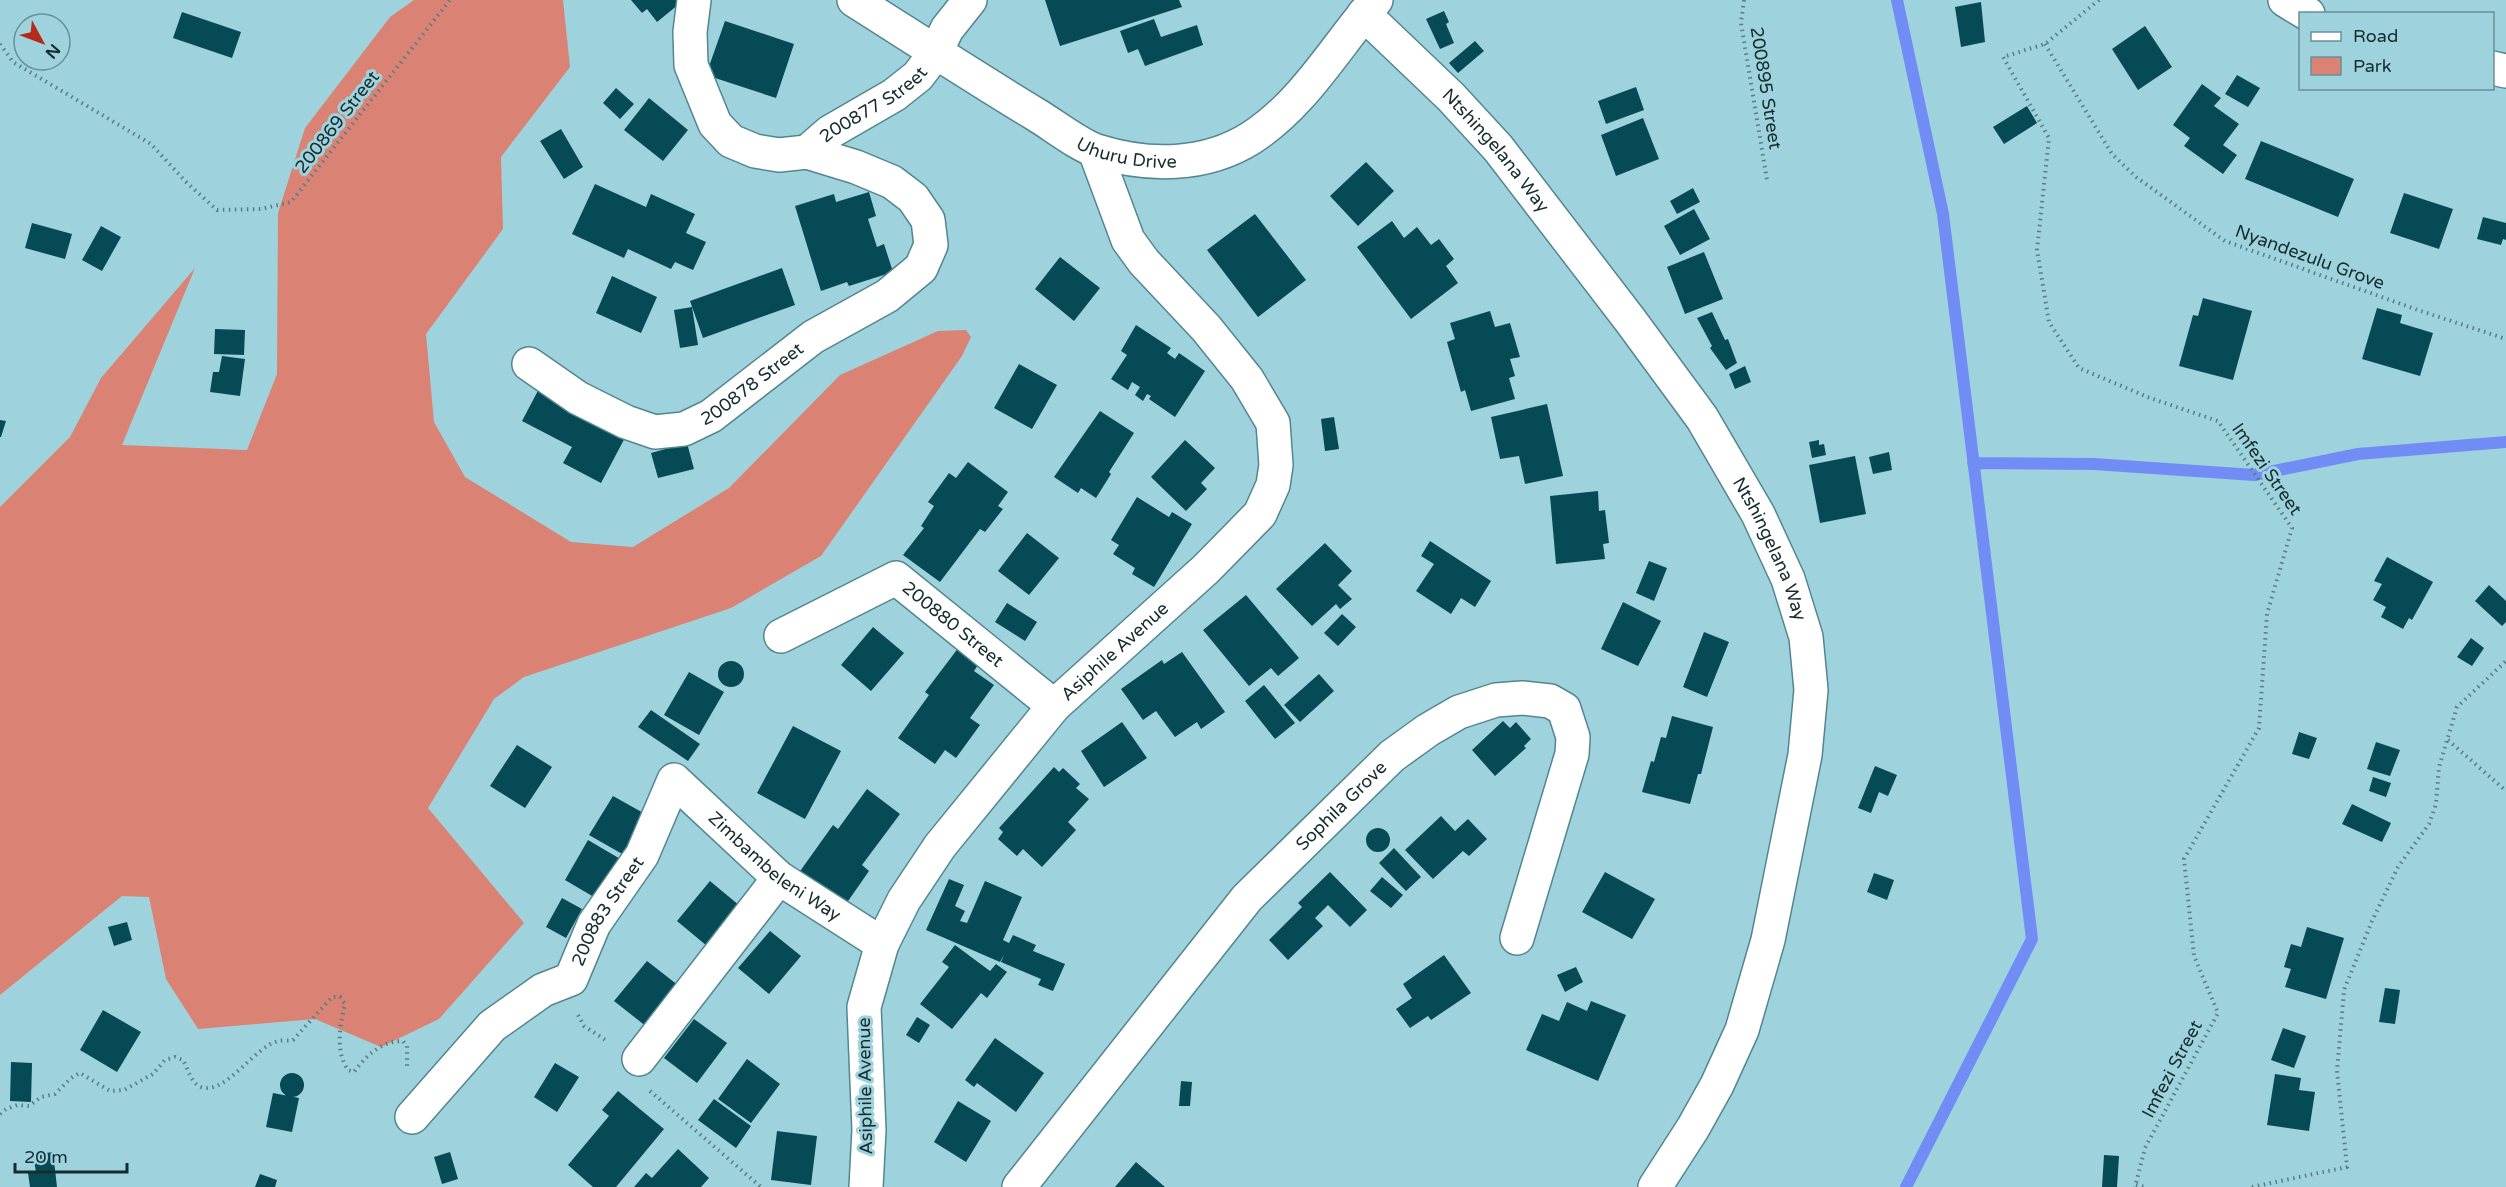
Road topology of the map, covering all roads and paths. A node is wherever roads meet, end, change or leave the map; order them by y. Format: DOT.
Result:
graph roads {
  1 [pos="450,0"];
  2 [pos="694,0"];
  3 [pos="854,0"];
  4 [pos="970,0"];
  5 [pos="1743,0"];
  6 [pos="2099,0"];
  7 [pos="2285,0"];
  8 [pos="1370,7"];
  9 [pos="2305,12"];
  10 [pos="0,44"];
  11 [pos="2045,44"];
  12 [pos="936,52"];
  13 [pos="1095,151"];
  14 [pos="807,152"];
  15 [pos="1767,180"];
  16 [pos="928,220"];
  17 [pos="2506,339"];
  18 [pos="529,364"];
  19 [pos="781,636"];
  20 [pos="2506,661"];
  21 [pos="1054,706"];
  22 [pos="2448,740"];
  23 [pos="674,780"];
  24 [pos="2506,791"];
  25 [pos="779,878"];
  26 [pos="1517,938"];
  27 [pos="882,944"];
  28 [pos="639,1059"];
  29 [pos="451,1071"];
  30 [pos="0,1114"];
  31 [pos="412,1117"];
  32 [pos="2136,1186"];
  33 [pos="866,1187"];
  34 [pos="1019,1187"];
  35 [pos="1655,1187"];
  36 [pos="2145,1187"];
  37 [pos="2252,1187"];
  1 -- 10 [label="path, 200869 Street"];
  2 -- 14 [label="street, 200877 Street"];
  3 -- 12 [label="street, Uhuru Drive"];
  4 -- 12 [label="street, 200877 Street"];
  5 -- 15 [label="path, 200895 Street"];
  6 -- 11 [label="path, Imfezi Street"];
  7 -- 9 [label="street"];
  8 -- 13 [label="street, Uhuru Drive"];
  8 -- 35 [label="street, Ntshingelana Way"];
  11 -- 17 [label="path, Nyandezulu Grove"];
  11 -- 32 [label="path, Imfezi Street"];
  12 -- 13 [label="street, Uhuru Drive"];
  12 -- 14 [label="street, 200877 Street"];
  13 -- 21 [label="street, Asiphile Avenue"];
  14 -- 16 [label="street, 200877 Street"];
  16 -- 18 [label="street, 200878 Street"];
  19 -- 21 [label="street, 200880 Street"];
  20 -- 22 [label="path"];
  21 -- 27 [label="street, Asiphile Avenue"];
  22 -- 24 [label="path"];
  22 -- 37 [label="path"];
  23 -- 25 [label="street, Zimbambeleni Way"];
  23 -- 29 [label="street, 200883 Street"];
  25 -- 27 [label="street, Zimbambeleni Way"];
  25 -- 28 [label="street"];
  26 -- 34 [label="street, Sophila Grove"];
  27 -- 33 [label="street, Asiphile Avenue"];
  29 -- 30 [label="path"];
  29 -- 31 [label="street, 200883 Street"];
  32 -- 36 [label="path"];
}
